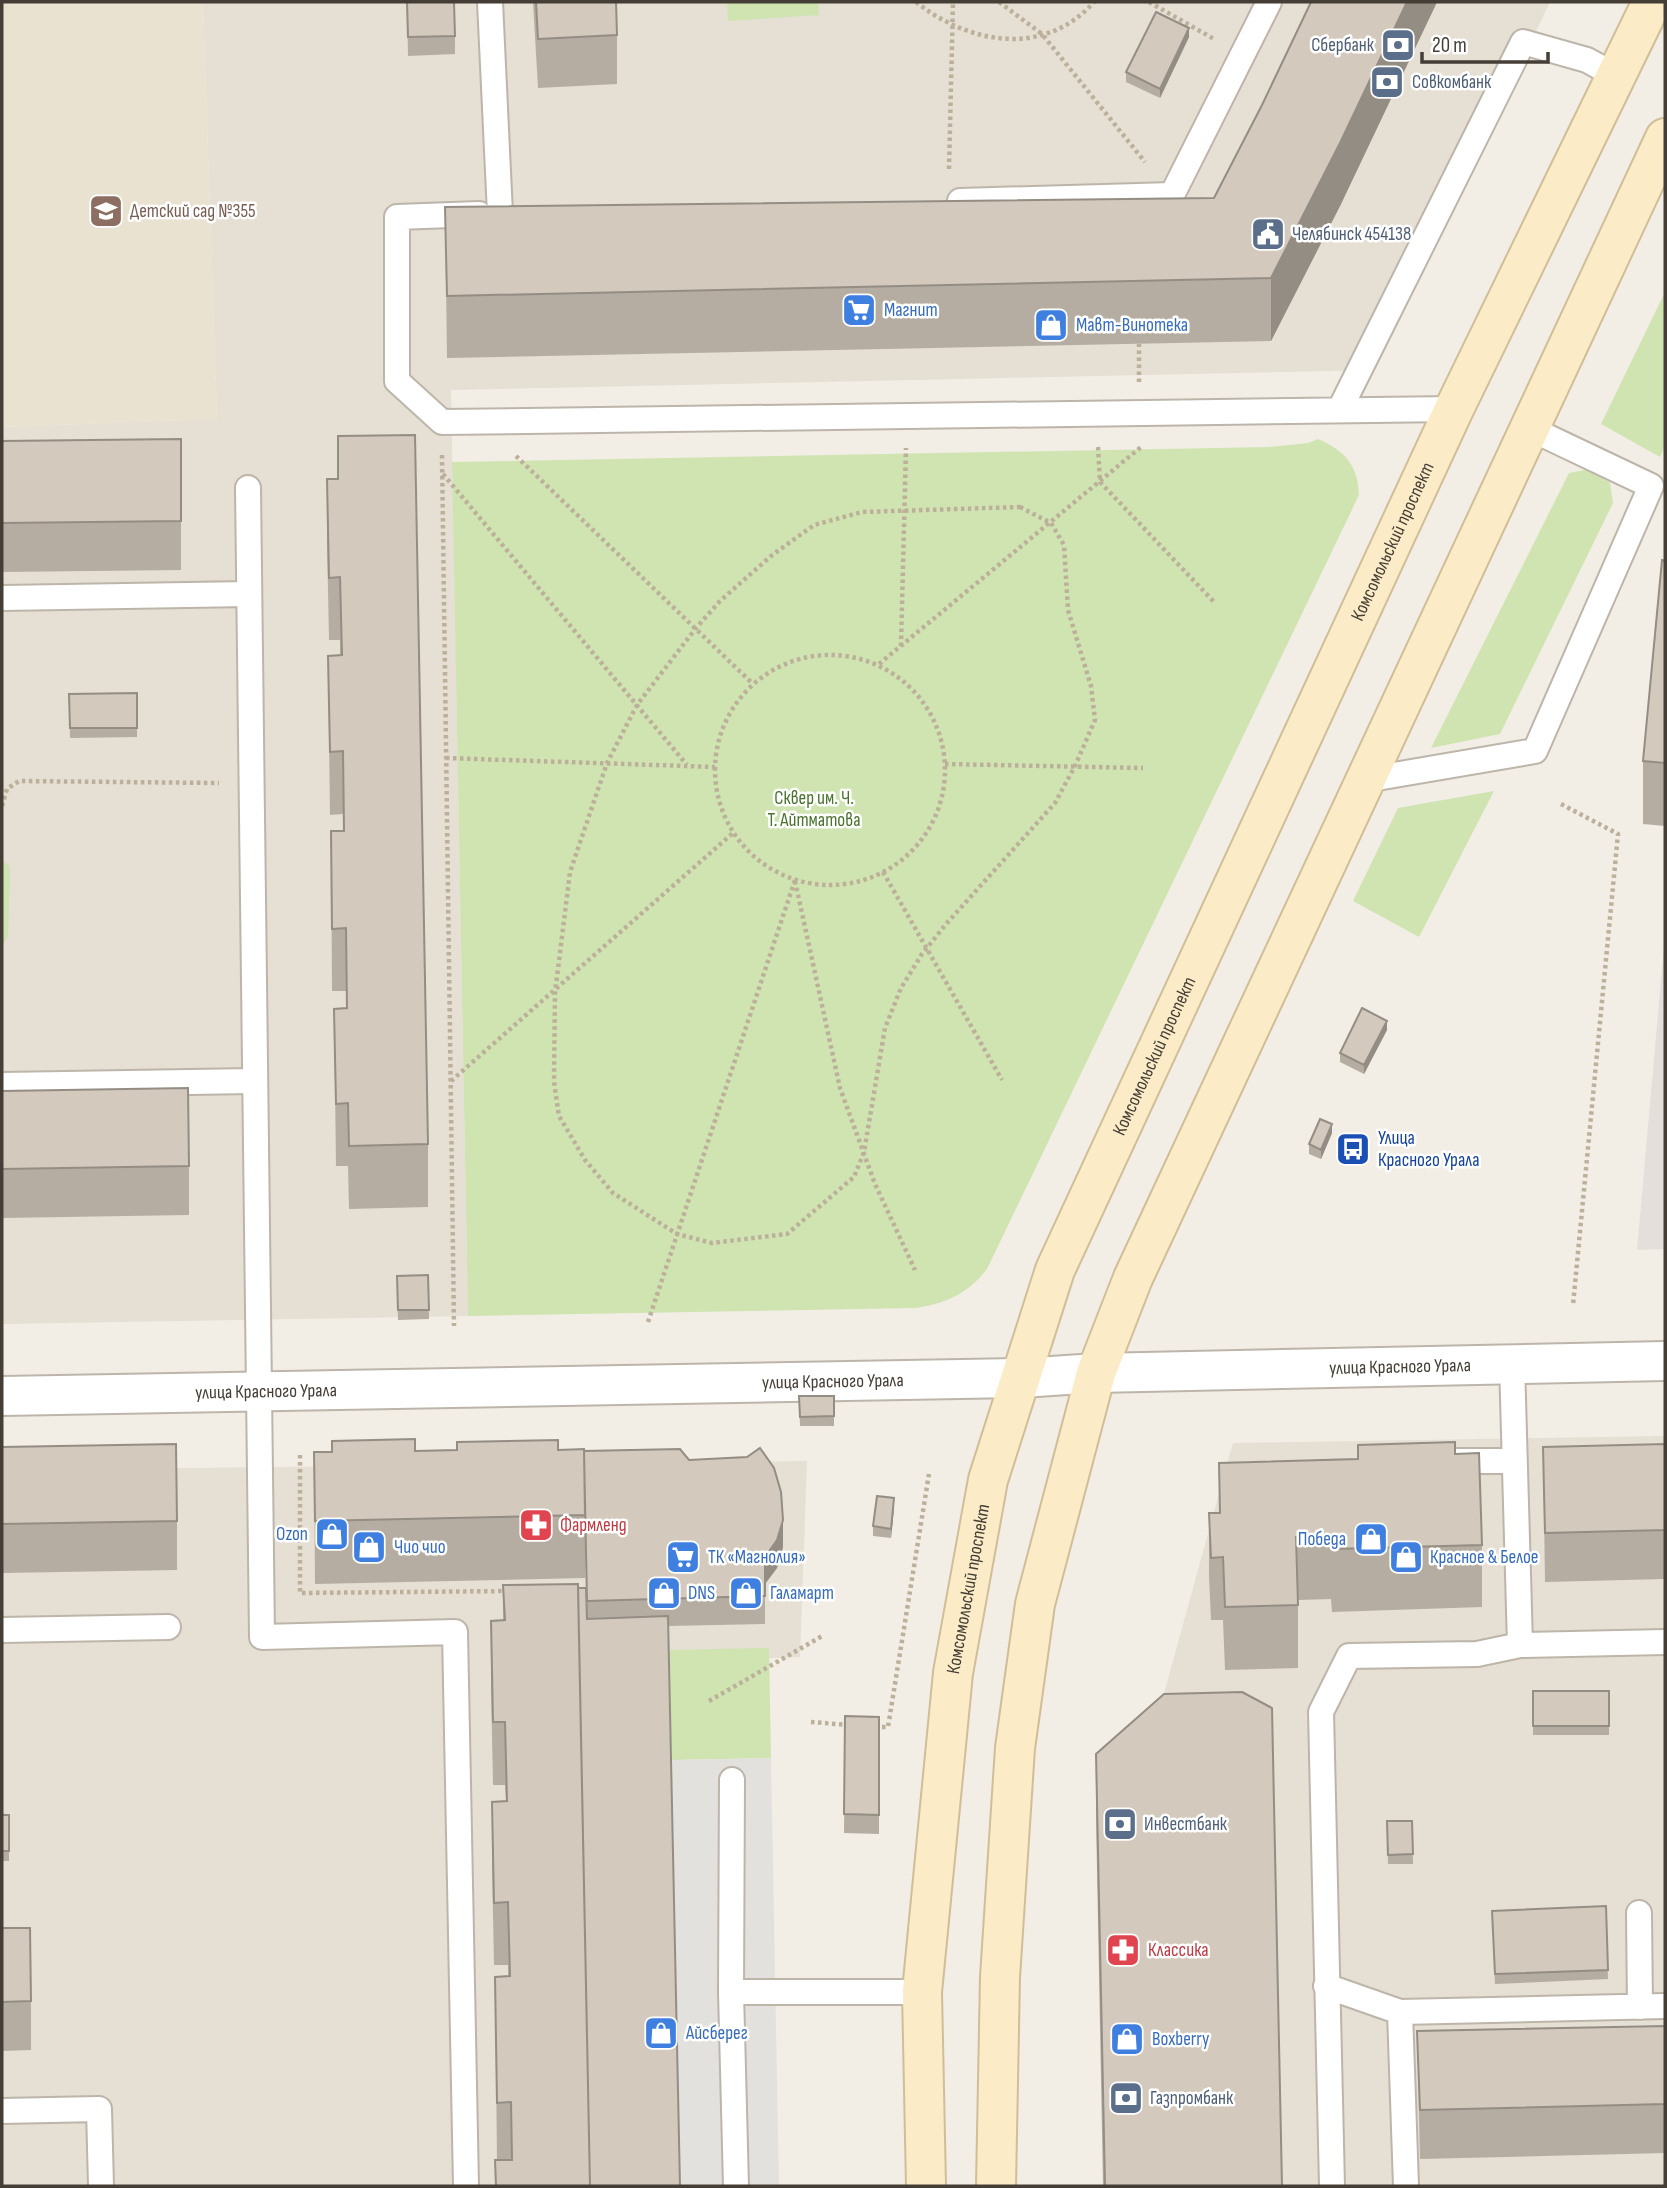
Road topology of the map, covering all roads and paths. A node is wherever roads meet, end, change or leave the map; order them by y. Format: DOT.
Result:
graph roads {
  1 [pos="490,2"];
  2 [pos="916,2"];
  3 [pos="953,2"];
  4 [pos="999,2"];
  5 [pos="1094,2"];
  6 [pos="1149,2"];
  7 [pos="1269,2"];
  8 [pos="1652,2"];
  9 [pos="953,27"];
  10 [pos="1042,34"];
  11 [pos="1242,55"];
  12 [pos="1616,76"];
  13 [pos="1665,138"];
  14 [pos="1172,195"];
  15 [pos="941,202"];
  16 [pos="528,213"];
  17 [pos="500,214"];
  18 [pos="1340,409"];
  19 [pos="1454,409"];
  20 [pos="1185,411"];
  21 [pos="1096,412"];
  22 [pos="908,415"];
  23 [pos="480,421"];
  24 [pos="442,422"];
  25 [pos="1529,428"];
  26 [pos="442,473"];
  27 [pos="1100,482"];
  28 [pos="248,488"];
  29 [pos="903,511"];
  30 [pos="1051,523"];
  31 [pos="249,594"];
  32 [pos="2,598"];
  33 [pos="1214,603"];
  34 [pos="696,628"];
  35 [pos="901,646"];
  36 [pos="879,664"];
  37 [pos="752,684"];
  38 [pos="637,705"];
  39 [pos="446,758"];
  40 [pos="607,763"];
  41 [pos="945,764"];
  42 [pos="687,765"];
  43 [pos="716,766"];
  44 [pos="1075,766"];
  45 [pos="1143,768"];
  46 [pos="1365,780"];
  47 [pos="251,783"];
  48 [pos="1561,804"];
  49 [pos="2,806"];
  50 [pos="733,833"];
  51 [pos="883,872"];
  52 [pos="795,880"];
  53 [pos="927,948"];
  54 [pos="555,993"];
  55 [pos="1002,1080"];
  56 [pos="253,1081"];
  57 [pos="450,1082"];
  58 [pos="2,1086"];
  59 [pos="864,1152"];
  60 [pos="677,1234"];
  61 [pos="915,1270"];
  62 [pos="1573,1305"];
  63 [pos="648,1322"];
  64 [pos="454,1326"];
  65 [pos="1665,1361"];
  66 [pos="1512,1363"];
  67 [pos="1096,1373"];
  68 [pos="1022,1378"];
  69 [pos="258,1394"];
  70 [pos="2,1396"];
  71 [pos="300,1455"];
  72 [pos="1514,1461"];
  73 [pos="1419,1462"];
  74 [pos="929,1474"];
  75 [pos="518,1591"];
  76 [pos="168,1628"];
  77 [pos="2,1630"];
  78 [pos="824,1635"];
  79 [pos="1665,1642"];
  80 [pos="1520,1645"];
  81 [pos="709,1701"];
  82 [pos="811,1722"];
  83 [pos="732,1780"];
  84 [pos="1639,1913"];
  85 [pos="1326,1986"];
  86 [pos="731,1992"];
  87 [pos="922,1992"];
  88 [pos="1640,2007"];
  89 [pos="1665,2007"];
  90 [pos="1400,2012"];
  91 [pos="2,2111"];
  92 [pos="101,2186"];
  93 [pos="467,2186"];
  94 [pos="736,2186"];
  95 [pos="926,2186"];
  96 [pos="996,2186"];
  97 [pos="1332,2186"];
  98 [pos="1406,2186"];
  1 -- 17 [label="lane"];
  2 -- 9 [label="path"];
  3 -- 9 [label="path"];
  4 -- 10 [label="path"];
  5 -- 10 [label="path"];
  6 -- 11 [label="path"];
  7 -- 11 [label="lane"];
  8 -- 12 [label="main road, Комсомольский проспект"];
  9 -- 10 [label="path"];
  9 -- 15 [label="path"];
  10 -- 14 [label="path"];
  11 -- 14 [label="lane"];
  12 -- 18 [label="lane"];
  12 -- 19 [label="main road, Комсомольский проспект"];
  13 -- 25 [label="main road"];
  14 -- 15 [label="lane"];
  16 -- 17 [label="lane"];
  17 -- 24 [label="lane"];
  18 -- 19 [label="lane"];
  18 -- 20 [label="lane"];
  19 -- 68 [label="main road, Комсомольский проспект"];
  20 -- 21 [label="lane"];
  20 -- 27 [label="path"];
  21 -- 22 [label="lane"];
  21 -- 27 [label="path"];
  22 -- 23 [label="lane"];
  22 -- 29 [label="path"];
  23 -- 24 [label="lane"];
  23 -- 34 [label="path"];
  24 -- 26 [label="path"];
  25 -- 46 [label="main road"];
  25 -- 46 [label="lane"];
  26 -- 38 [label="path"];
  26 -- 39 [label="path"];
  27 -- 30 [label="path"];
  27 -- 33 [label="path"];
  28 -- 31 [label="lane"];
  29 -- 30 [label="path"];
  29 -- 34 [label="path"];
  29 -- 35 [label="path"];
  30 -- 35 [label="path"];
  30 -- 44 [label="path"];
  31 -- 32 [label="lane"];
  31 -- 47 [label="lane"];
  34 -- 37 [label="path"];
  34 -- 38 [label="path"];
  35 -- 36 [label="path"];
  36 -- 37 [label="path"];
  36 -- 41 [label="path"];
  37 -- 43 [label="path"];
  38 -- 40 [label="path"];
  38 -- 42 [label="path"];
  39 -- 40 [label="path"];
  39 -- 57 [label="path"];
  40 -- 42 [label="path"];
  40 -- 54 [label="path"];
  41 -- 44 [label="path"];
  41 -- 51 [label="path"];
  42 -- 43 [label="path"];
  43 -- 50 [label="path"];
  44 -- 45 [label="path"];
  44 -- 53 [label="path"];
  46 -- 67 [label="main road"];
  47 -- 49 [label="path"];
  47 -- 56 [label="lane"];
  48 -- 62 [label="path"];
  50 -- 52 [label="path"];
  50 -- 54 [label="path"];
  51 -- 52 [label="path"];
  51 -- 53 [label="path"];
  52 -- 59 [label="path"];
  52 -- 60 [label="path"];
  53 -- 55 [label="path"];
  53 -- 59 [label="path"];
  54 -- 57 [label="path"];
  54 -- 60 [label="path"];
  56 -- 58 [label="lane"];
  56 -- 69 [label="lane"];
  57 -- 64 [label="path"];
  59 -- 60 [label="path"];
  59 -- 61 [label="path"];
  60 -- 63 [label="path"];
  65 -- 66 [label="street, улица Красного Урала"];
  66 -- 67 [label="street, улица Красного Урала"];
  66 -- 72 [label="lane"];
  67 -- 68 [label="street, улица Красного Урала"];
  67 -- 96 [label="main road"];
  68 -- 69 [label="street, улица Красного Урала"];
  68 -- 87 [label="main road, Комсомольский проспект"];
  69 -- 70 [label="street, улица Красного Урала"];
  69 -- 93 [label="lane"];
  71 -- 75 [label="path"];
  72 -- 73 [label="lane"];
  72 -- 80 [label="lane"];
  74 -- 82 [label="path"];
  76 -- 77 [label="lane"];
  78 -- 81 [label="path"];
  79 -- 80 [label="lane"];
  80 -- 85 [label="lane"];
  83 -- 86 [label="lane"];
  84 -- 88 [label="lane"];
  85 -- 90 [label="lane"];
  85 -- 97 [label="lane"];
  86 -- 87 [label="lane"];
  86 -- 94 [label="lane"];
  87 -- 95 [label="main road, Комсомольский проспект"];
  88 -- 89 [label="lane"];
  88 -- 90 [label="lane"];
  90 -- 98 [label="lane"];
  91 -- 92 [label="lane"];
}
